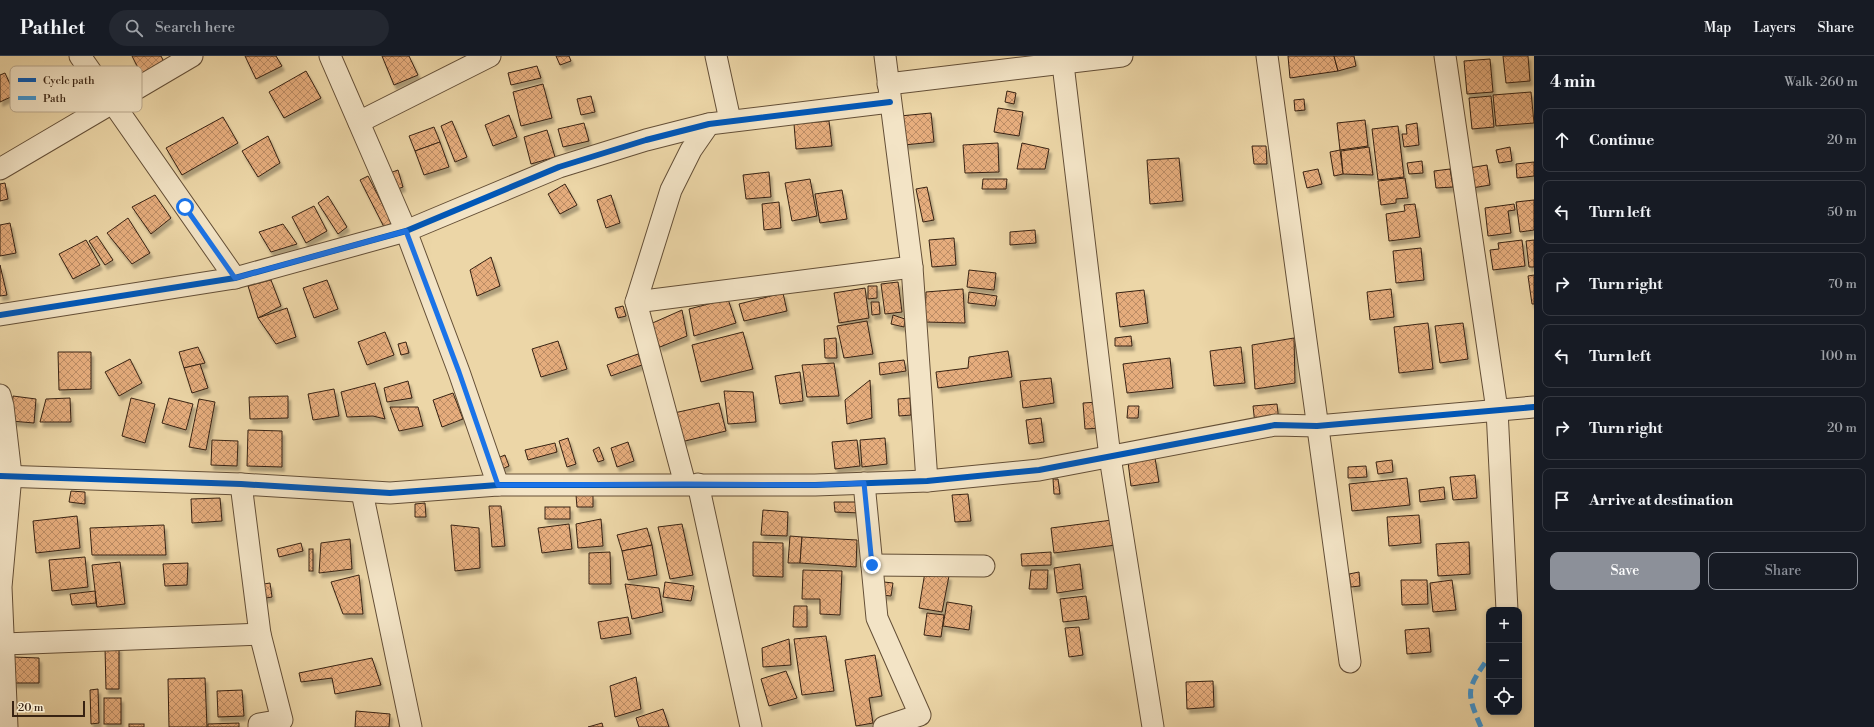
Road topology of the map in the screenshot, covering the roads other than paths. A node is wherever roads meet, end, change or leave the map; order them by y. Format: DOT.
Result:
graph roads {
  1 [pos="80,56"];
  2 [pos="192,56"];
  3 [pos="330,56"];
  4 [pos="490,56"];
  5 [pos="716,56"];
  6 [pos="885,56"];
  7 [pos="1122,56"];
  8 [pos="1267,56"];
  9 [pos="1445,56"];
  10 [pos="1063,59"];
  11 [pos="87,66"];
  12 [pos="142,85"];
  13 [pos="889,93"];
  14 [pos="95,112"];
  15 [pos="119,112"];
  16 [pos="730,120"];
  17 [pos="359,122"];
  18 [pos="709,124"];
  19 [pos="0,169"];
  20 [pos="406,231"];
  21 [pos="912,268"];
  22 [pos="235,278"];
  23 [pos="636,302"];
  24 [pos="0,315"];
  25 [pos="0,395"];
  26 [pos="1534,407"];
  27 [pos="1497,410"];
  28 [pos="1317,426"];
  29 [pos="1110,457"];
  30 [pos="5,475"];
  31 [pos="927,481"];
  32 [pos="864,483"];
  33 [pos="242,484"];
  34 [pos="692,484"];
  35 [pos="498,485"];
  36 [pos="362,492"];
  37 [pos="872,565"];
  38 [pos="984,566"];
  39 [pos="1507,607"];
  40 [pos="260,634"];
  41 [pos="3,656"];
  42 [pos="1350,662"];
  43 [pos="7,727"];
  44 [pos="259,727"];
  45 [pos="412,727"];
  46 [pos="751,727"];
  47 [pos="884,727"];
  48 [pos="1153,727"];
  1 -- 11 [label="street"];
  2 -- 12 [label="street"];
  3 -- 17 [label="street"];
  4 -- 17 [label="street"];
  5 -- 16 [label="street"];
  6 -- 13 [label="street"];
  7 -- 10 [label="street"];
  8 -- 28 [label="street"];
  9 -- 27 [label="street"];
  10 -- 13 [label="street"];
  10 -- 29 [label="street"];
  13 -- 16 [label="street"];
  13 -- 21 [label="street"];
  14 -- 19 [label="street"];
  15 -- 22 [label="street"];
  16 -- 18 [label="street"];
  17 -- 20 [label="street"];
  18 -- 20 [label="street"];
  18 -- 23 [label="street"];
  20 -- 22 [label="street"];
  20 -- 35 [label="street"];
  21 -- 23 [label="street"];
  21 -- 31 [label="street"];
  22 -- 24 [label="street"];
  23 -- 34 [label="street"];
  25 -- 30 [label="street"];
  26 -- 27 [label="street"];
  27 -- 28 [label="street"];
  27 -- 39 [label="street"];
  28 -- 29 [label="street"];
  28 -- 42 [label="street"];
  29 -- 31 [label="street"];
  29 -- 48 [label="street"];
  30 -- 33 [label="street"];
  30 -- 41 [label="street"];
  31 -- 32 [label="street"];
  32 -- 34 [label="street"];
  32 -- 37 [label="street"];
  33 -- 36 [label="street"];
  33 -- 40 [label="street"];
  34 -- 35 [label="street"];
  34 -- 46 [label="street"];
  35 -- 36 [label="street"];
  36 -- 45 [label="street"];
  37 -- 38 [label="street"];
  37 -- 47 [label="street"];
  40 -- 41 [label="street"];
  40 -- 44 [label="street"];
  41 -- 43 [label="street"];
}
